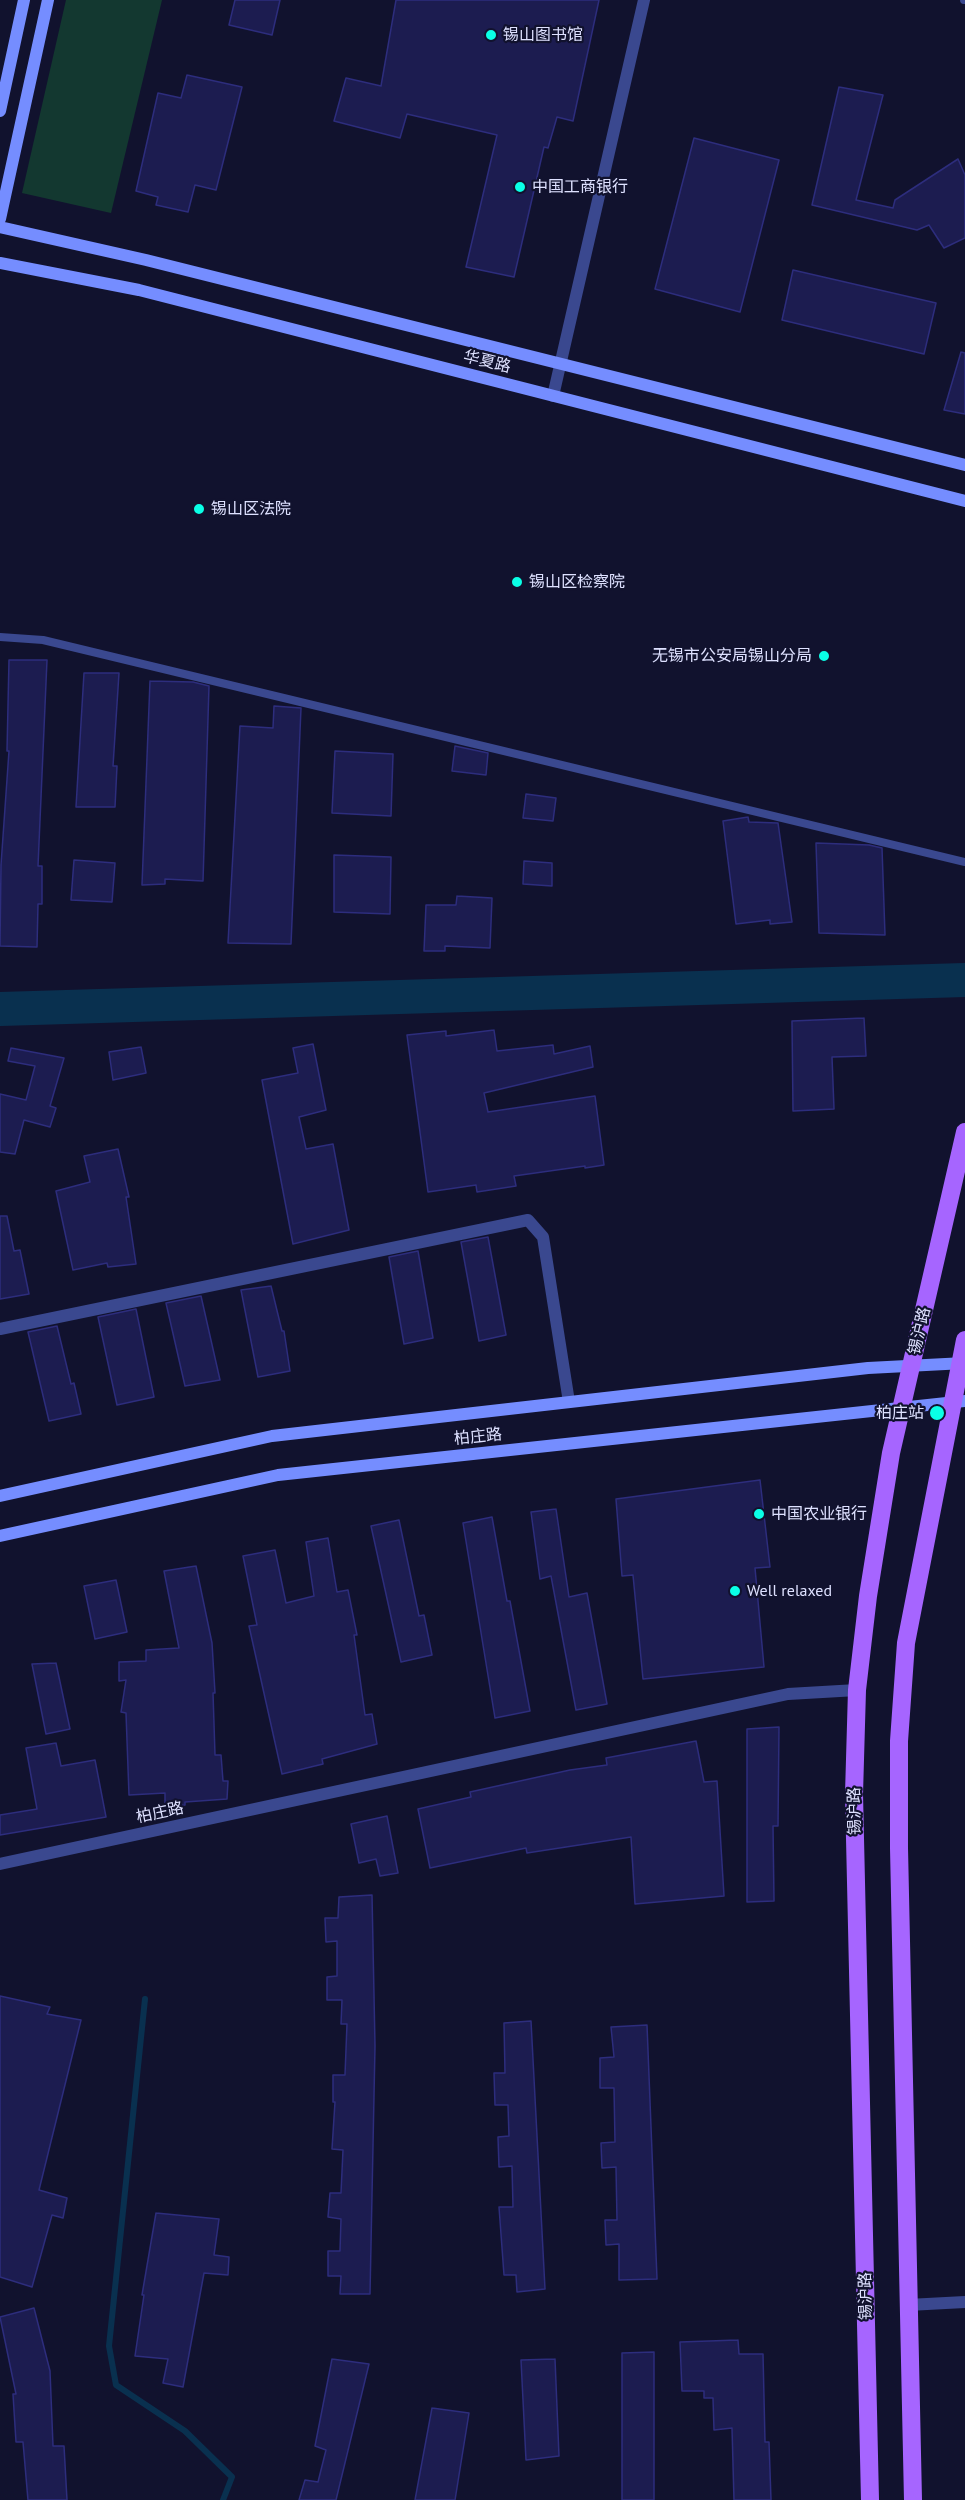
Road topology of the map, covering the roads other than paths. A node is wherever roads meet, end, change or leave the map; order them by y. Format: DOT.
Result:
graph roads {
  1 [pos="24,0"];
  2 [pos="48,0"];
  3 [pos="644,0"];
  4 [pos="0,111"];
  5 [pos="0,219"];
  6 [pos="0,227"];
  7 [pos="0,263"];
  8 [pos="561,363"];
  9 [pos="554,396"];
  10 [pos="965,465"];
  11 [pos="965,501"];
  12 [pos="0,637"];
  13 [pos="965,862"];
  14 [pos="965,1132"];
  15 [pos="0,1329"];
  16 [pos="965,1340"];
  17 [pos="963,1364"];
  18 [pos="911,1366"];
  19 [pos="958,1401"];
  20 [pos="569,1402"];
  21 [pos="902,1408"];
  22 [pos="0,1496"];
  23 [pos="0,1536"];
  24 [pos="856,1690"];
  25 [pos="0,1864"];
  26 [pos="965,2302"];
  27 [pos="908,2305"];
  28 [pos="870,2500"];
  29 [pos="913,2500"];
  1 -- 4 [label="street"];
  2 -- 5 [label="street"];
  3 -- 8 [label="street"];
  6 -- 8 [label="street, 华夏路"];
  7 -- 9 [label="street, 华夏路"];
  8 -- 9 [label="street"];
  8 -- 10 [label="street, 华夏路"];
  9 -- 11 [label="street, 华夏路"];
  12 -- 13 [label="lane"];
  14 -- 18 [label="main road, 锡沪路"];
  15 -- 20 [label="street"];
  16 -- 17 [label="main road"];
  17 -- 18 [label="street, 柏庄路"];
  17 -- 19 [label="main road"];
  18 -- 20 [label="street, 柏庄路"];
  18 -- 21 [label="main road, 锡沪路"];
  19 -- 21 [label="street, 柏庄路"];
  19 -- 27 [label="main road"];
  20 -- 22 [label="street, 柏庄路"];
  21 -- 23 [label="street, 柏庄路"];
  21 -- 24 [label="main road, 锡沪路"];
  24 -- 25 [label="street, 柏庄路"];
  24 -- 28 [label="main road, 锡沪路"];
  26 -- 27 [label="street"];
  27 -- 29 [label="main road"];
}
